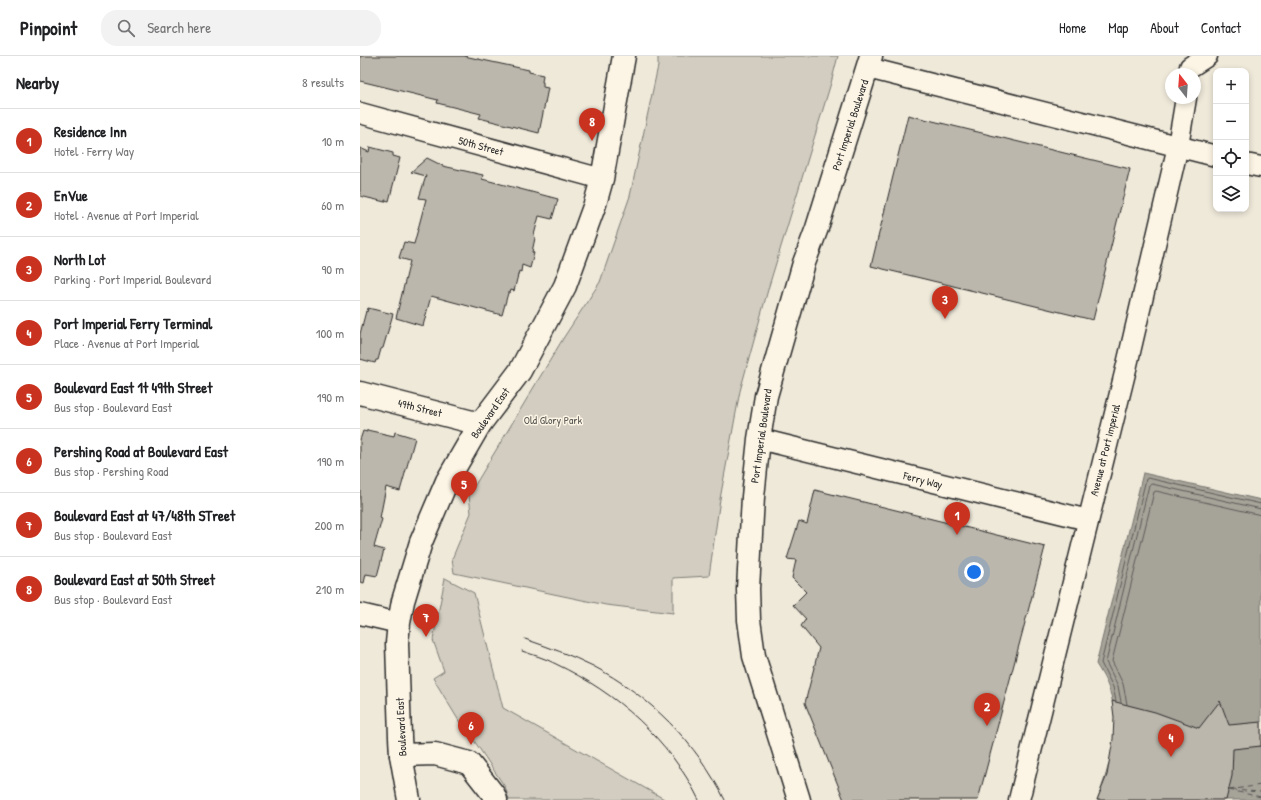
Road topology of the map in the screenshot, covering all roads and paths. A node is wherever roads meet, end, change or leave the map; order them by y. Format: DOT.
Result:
graph roads {
  1 [pos="624,56"];
  2 [pos="1207,56"];
  3 [pos="869,62"];
  4 [pos="1191,66"];
  5 [pos="1185,104"];
  6 [pos="360,113"];
  7 [pos="1178,146"];
  8 [pos="1213,155"];
  9 [pos="1249,165"];
  10 [pos="1261,168"];
  11 [pos="602,179"];
  12 [pos="360,393"];
  13 [pos="480,424"];
  14 [pos="759,439"];
  15 [pos="1088,520"];
  16 [pos="360,614"];
  17 [pos="399,623"];
  18 [pos="401,755"];
  19 [pos="409,800"];
  20 [pos="496,800"];
  21 [pos="799,800"];
  22 [pos="1019,800"];
  1 -- 11 [label="main road, Boulevard East"];
  2 -- 4 [label="street"];
  3 -- 7 [label="street"];
  3 -- 14 [label="main road, Port Imperial Boulevard"];
  5 -- 7 [label="street, Avenue at Port Imperial"];
  6 -- 11 [label="street, 50th Street"];
  7 -- 8 [label="street"];
  7 -- 15 [label="street, Avenue at Port Imperial"];
  9 -- 10 [label="street"];
  11 -- 13 [label="main road, Boulevard East"];
  12 -- 13 [label="main road, 49th Street"];
  13 -- 17 [label="main road, Boulevard East"];
  14 -- 15 [label="street, Ferry Way"];
  14 -- 21 [label="main road, Port Imperial Boulevard"];
  15 -- 22 [label="street, Avenue at Port Imperial"];
  16 -- 17 [label="street"];
  17 -- 18 [label="main road, Boulevard East"];
  18 -- 19 [label="main road, Boulevard East"];
  18 -- 20 [label="main road"];
}
